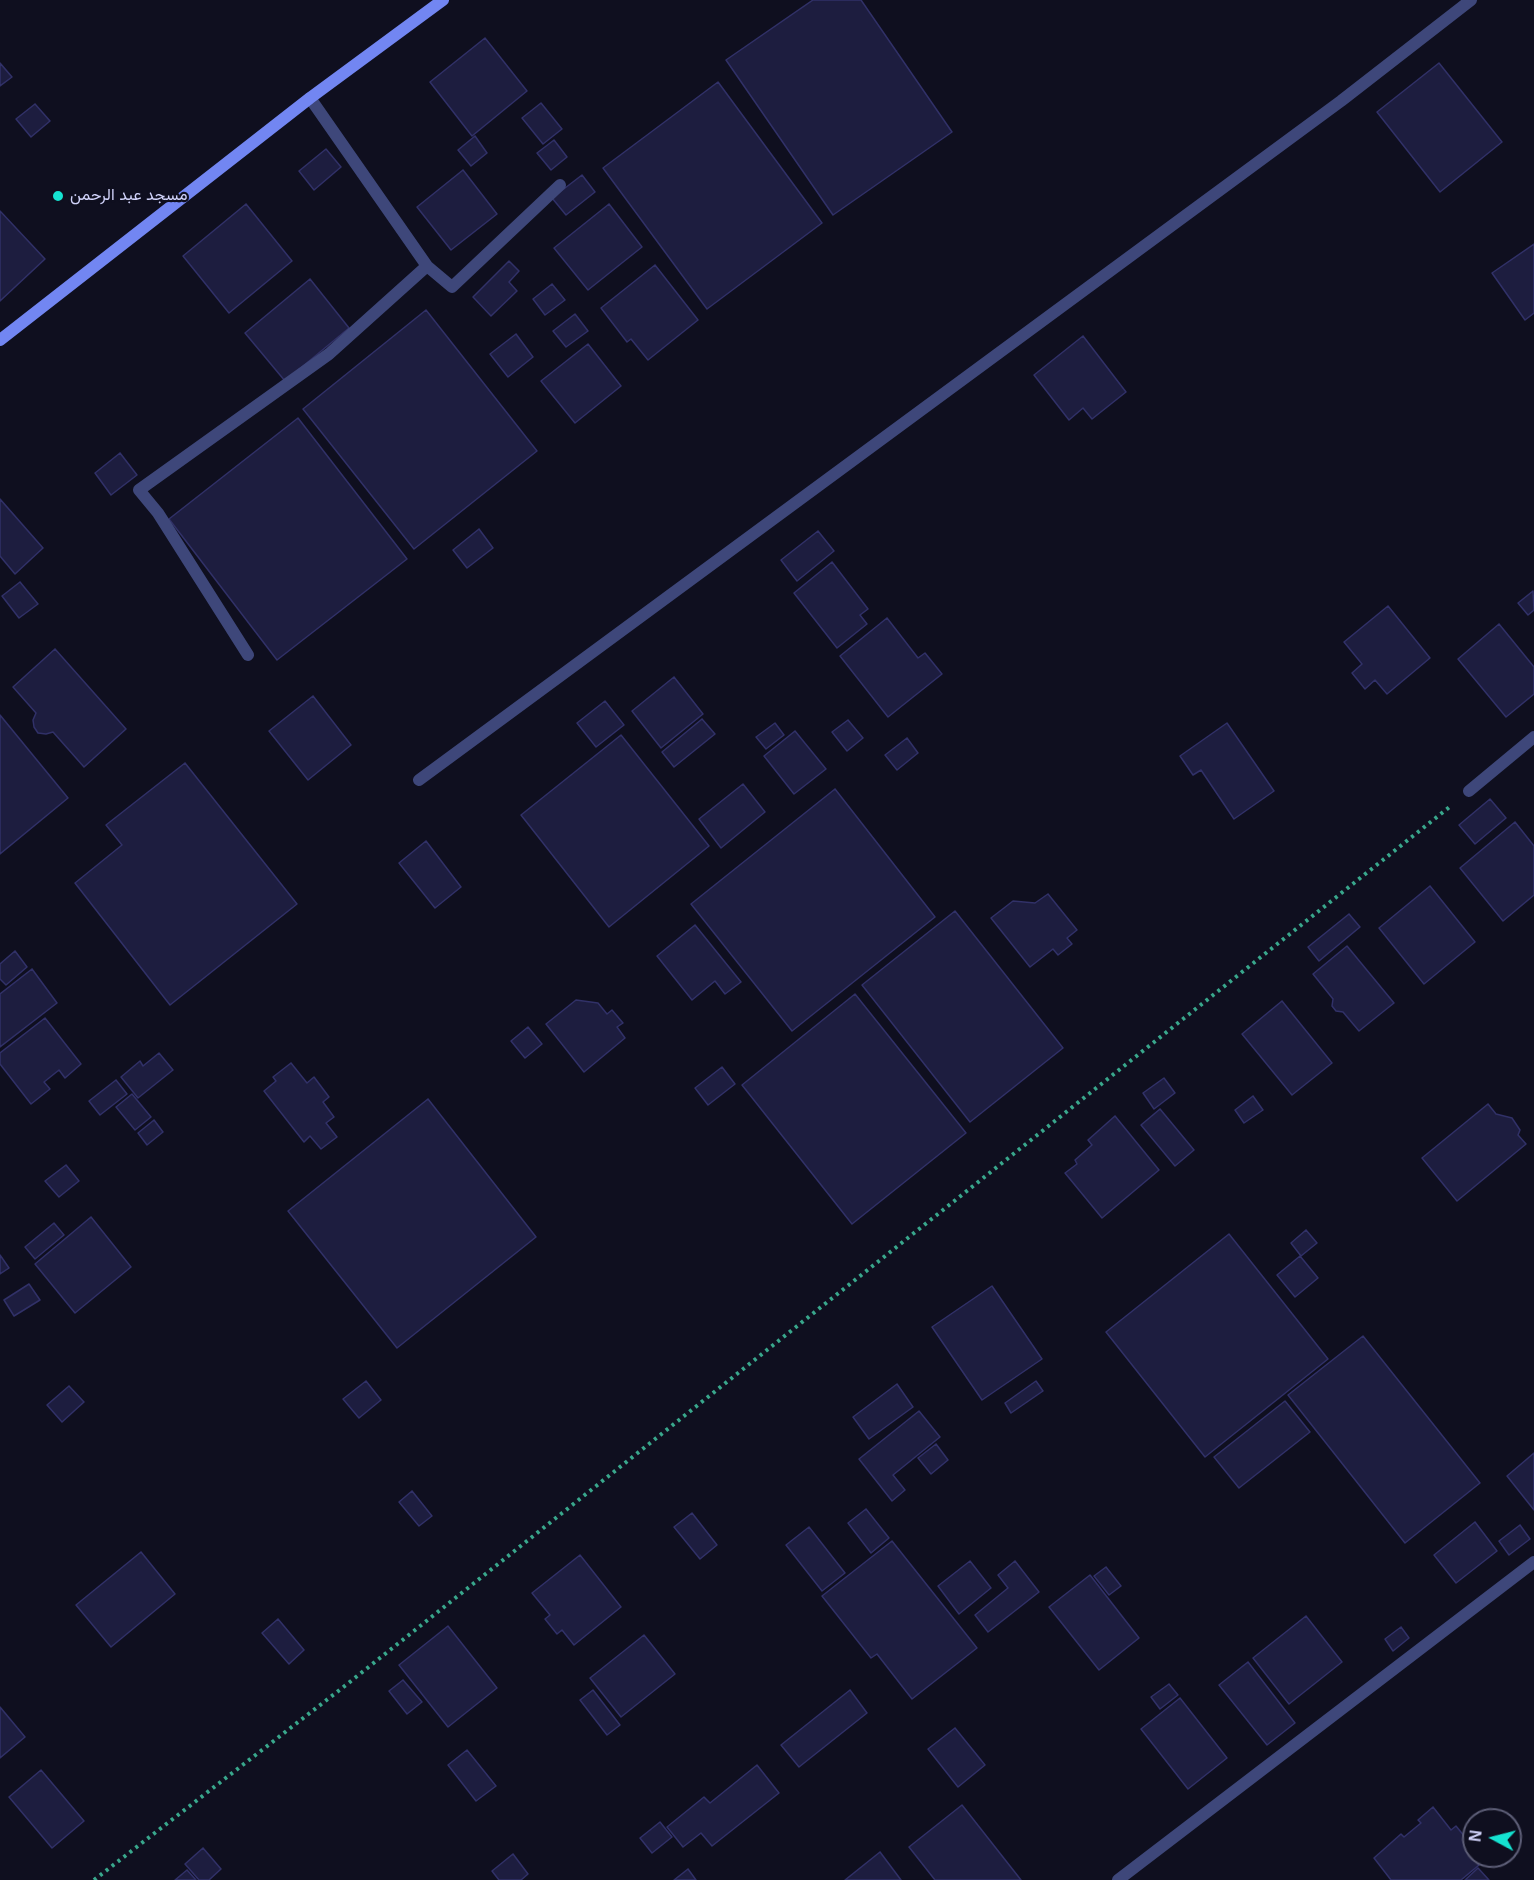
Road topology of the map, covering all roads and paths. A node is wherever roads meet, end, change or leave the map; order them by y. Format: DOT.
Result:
graph roads {
  1 [pos="443,0"];
  2 [pos="1471,0"];
  3 [pos="310,98"];
  4 [pos="560,185"];
  5 [pos="427,266"];
  6 [pos="0,340"];
  7 [pos="248,655"];
  8 [pos="1534,737"];
  9 [pos="419,780"];
  10 [pos="1469,792"];
  11 [pos="1534,1562"];
  12 [pos="94,1880"];
  13 [pos="1118,1880"];
  1 -- 3 [label="main road"];
  2 -- 9 [label="street"];
  3 -- 5 [label="street"];
  3 -- 6 [label="main road"];
  4 -- 5 [label="street"];
  5 -- 7 [label="street"];
  8 -- 10 [label="street"];
  10 -- 12 [label="path"];
  11 -- 13 [label="street"];
}
